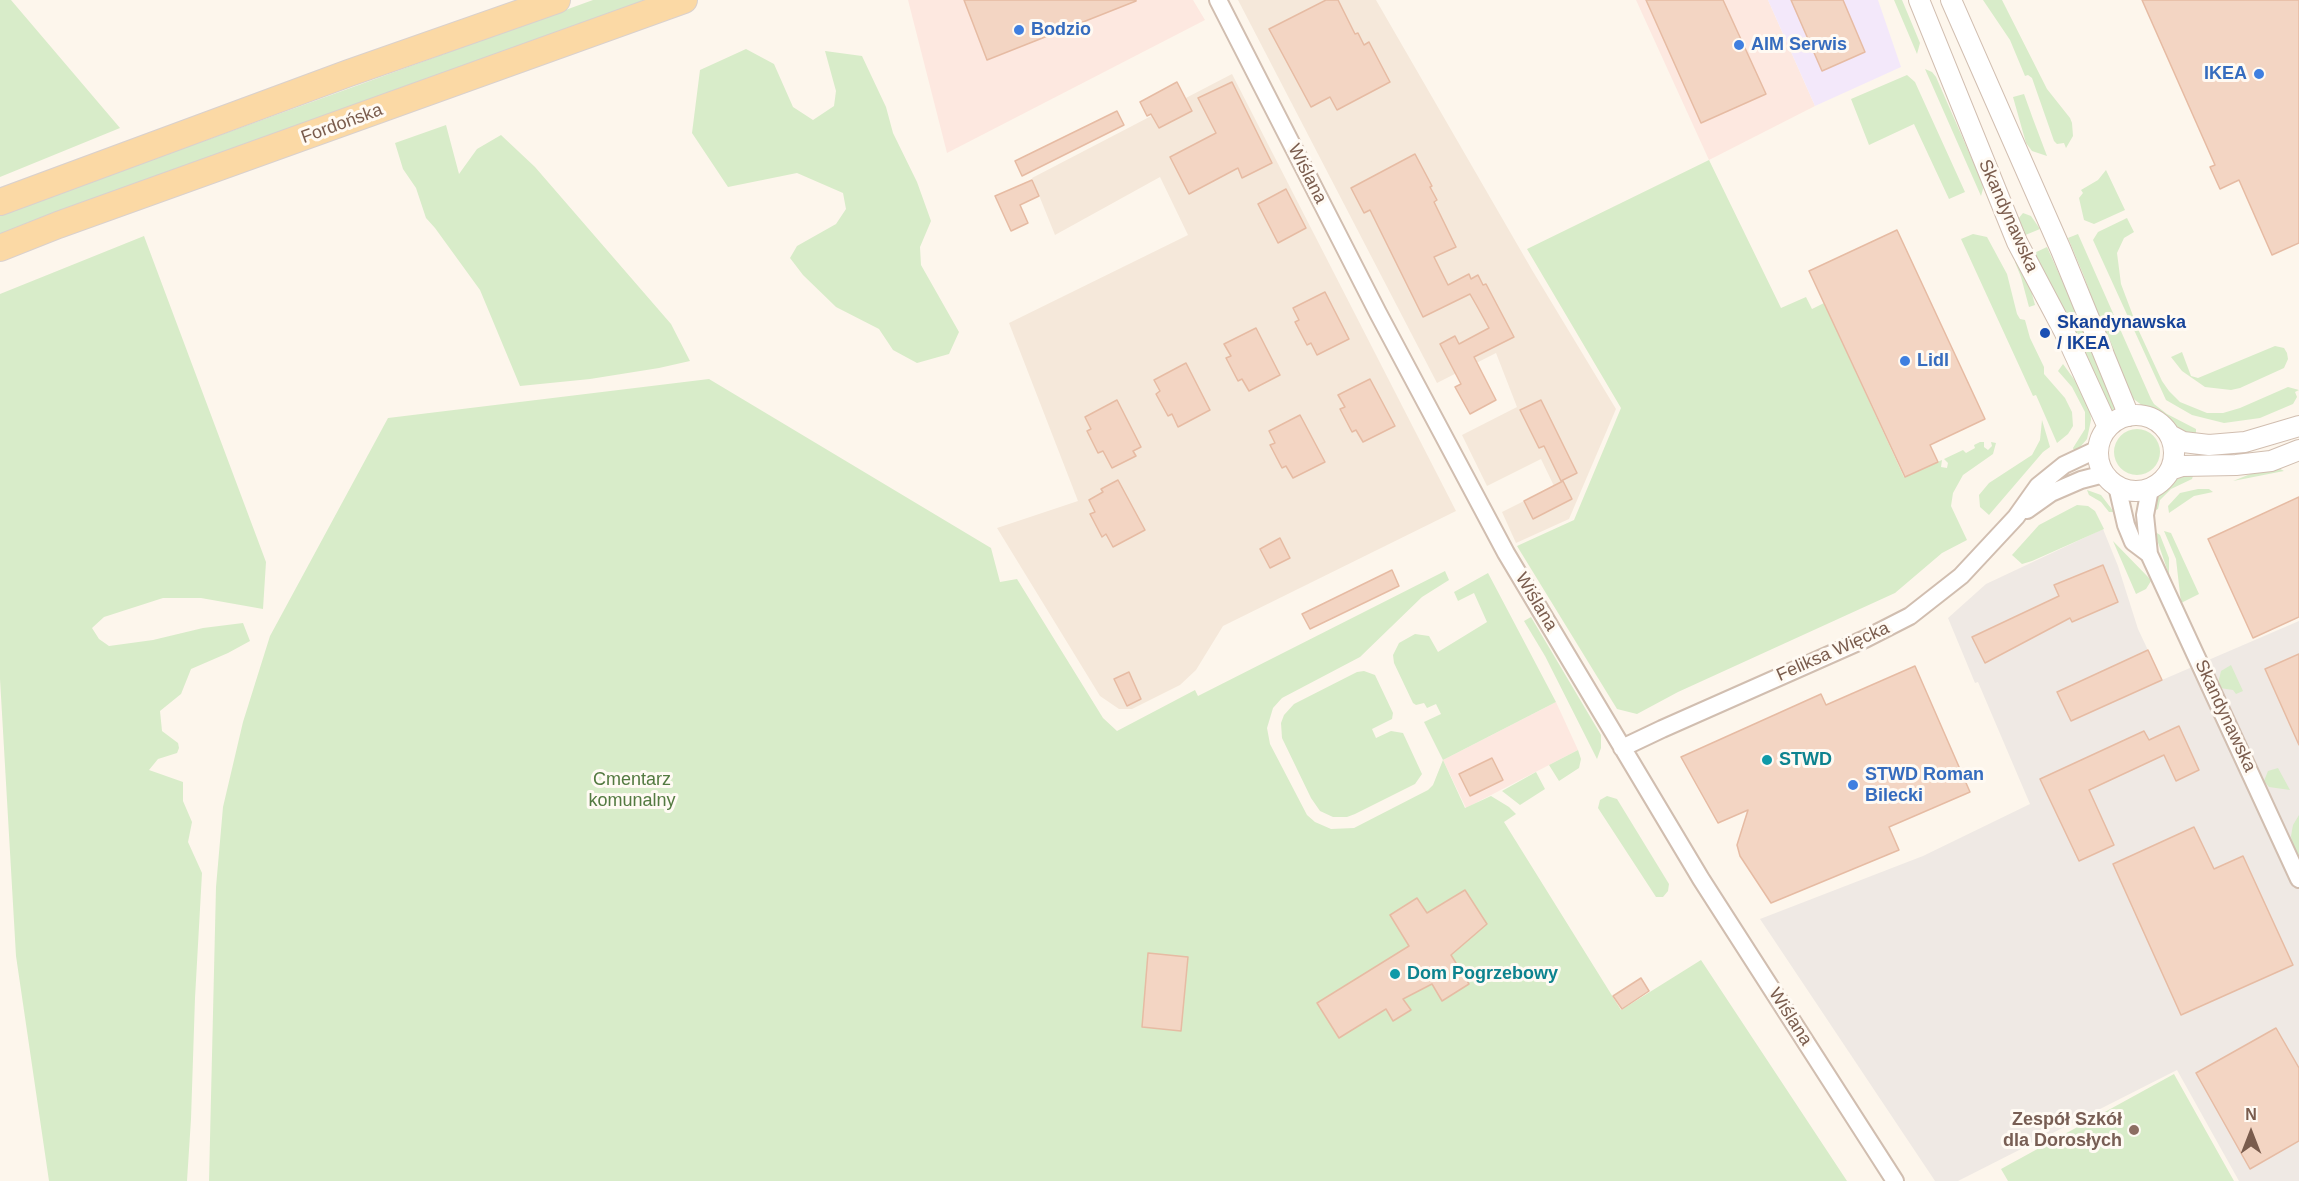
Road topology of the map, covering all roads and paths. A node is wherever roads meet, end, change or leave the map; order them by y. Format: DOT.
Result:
graph roads {
  1 [pos="557,0"];
  2 [pos="684,0"];
  3 [pos="1218,0"];
  4 [pos="1919,0"];
  5 [pos="1951,0"];
  6 [pos="0,202"];
  7 [pos="0,248"];
  8 [pos="2129,416"];
  9 [pos="2299,426"];
  10 [pos="2108,427"];
  11 [pos="2170,435"];
  12 [pos="2098,448"];
  13 [pos="2299,450"];
  14 [pos="2170,470"];
  15 [pos="2111,480"];
  16 [pos="2150,489"];
  17 [pos="2016,517"];
  18 [pos="2149,554"];
  19 [pos="1623,748"];
  20 [pos="2299,879"];
  21 [pos="1895,1181"];
  1 -- 6 [label="main road"];
  2 -- 7 [label="main road, Fordońska"];
  3 -- 19 [label="street, Wiślana"];
  4 -- 10 [label="street, Skandynawska"];
  5 -- 8 [label="street, Skandynawska"];
  8 -- 10 [label="street"];
  8 -- 11 [label="street"];
  9 -- 11 [label="street"];
  10 -- 12 [label="street"];
  11 -- 14 [label="street"];
  12 -- 15 [label="street"];
  12 -- 17 [label="street, Feliksa Więcka"];
  13 -- 14 [label="street"];
  14 -- 16 [label="street"];
  15 -- 16 [label="street"];
  15 -- 17 [label="street, Feliksa Więcka"];
  15 -- 18 [label="street, Skandynawska"];
  16 -- 18 [label="street, Skandynawska"];
  17 -- 19 [label="street, Feliksa Więcka"];
  18 -- 20 [label="street, Skandynawska"];
  19 -- 21 [label="street, Wiślana"];
}
